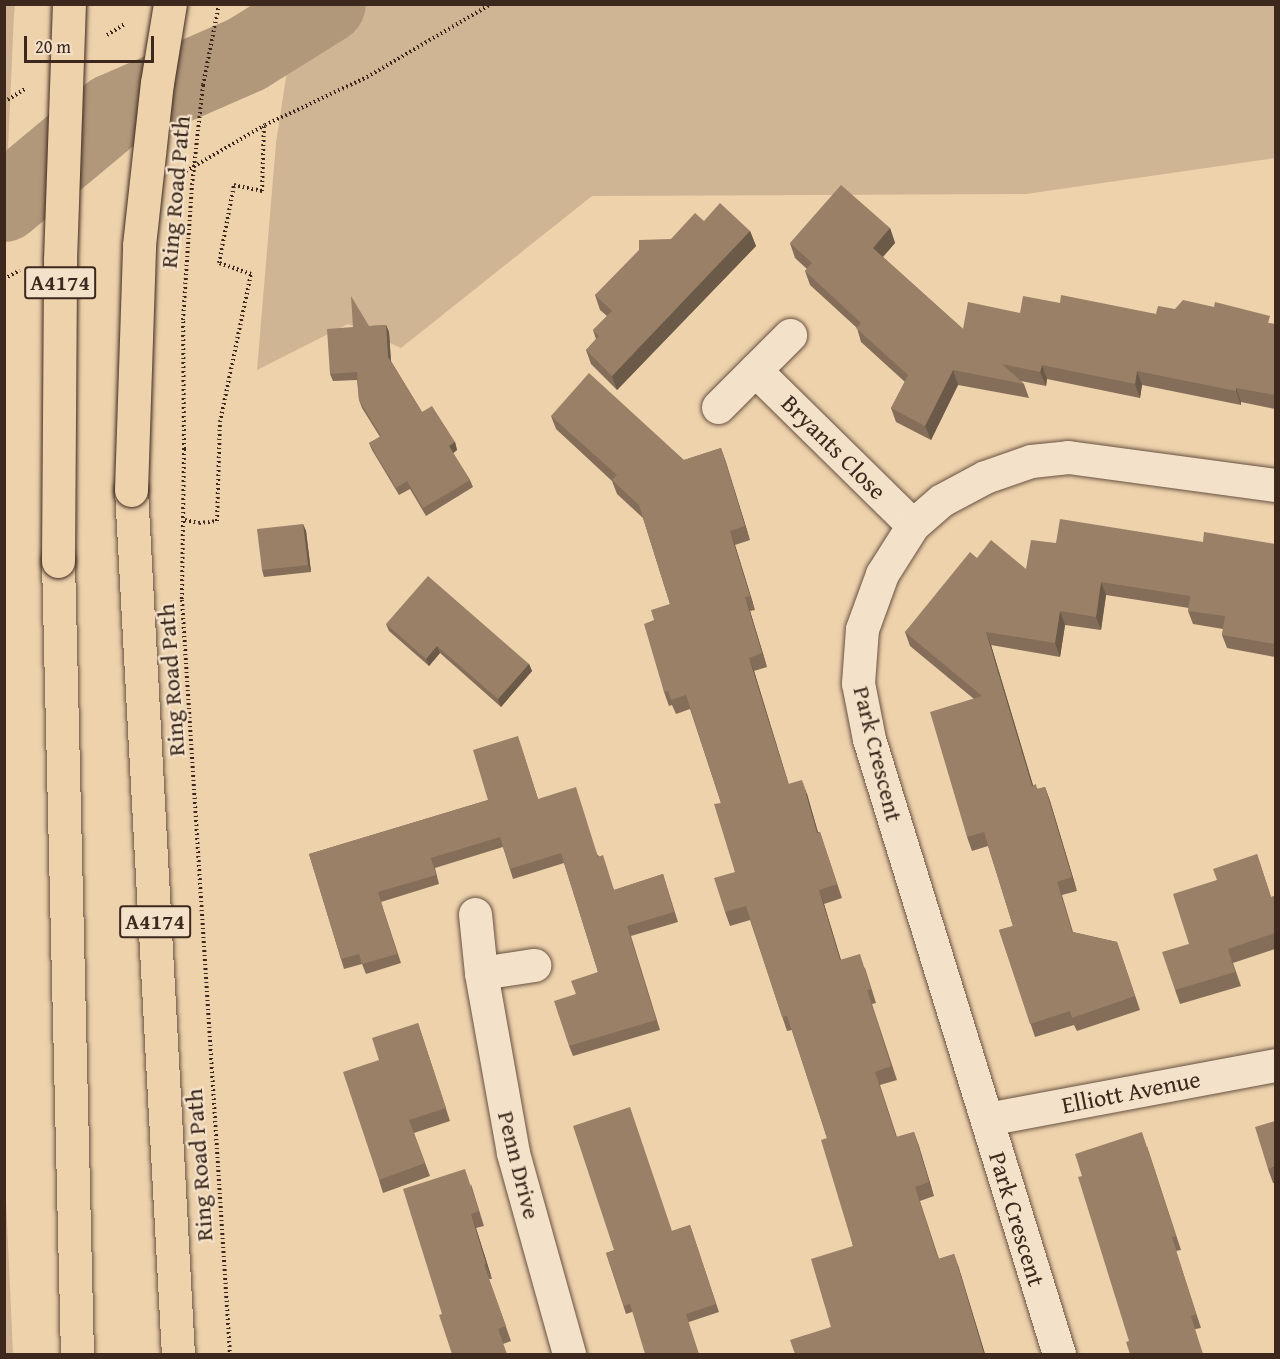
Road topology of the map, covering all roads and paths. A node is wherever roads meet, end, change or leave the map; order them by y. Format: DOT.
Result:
graph roads {
  1 [pos="69,4"];
  2 [pos="170,4"];
  3 [pos="219,4"];
  4 [pos="491,4"];
  5 [pos="264,125"];
  6 [pos="184,172"];
  7 [pos="24,267"];
  8 [pos="4,279"];
  9 [pos="790,335"];
  10 [pos="755,370"];
  11 [pos="718,407"];
  12 [pos="1275,485"];
  13 [pos="184,520"];
  14 [pos="913,525"];
  15 [pos="475,914"];
  16 [pos="534,964"];
  17 [pos="481,973"];
  18 [pos="1275,1065"];
  19 [pos="987,1119"];
  20 [pos="77,1354"];
  21 [pos="178,1354"];
  22 [pos="230,1354"];
  23 [pos="569,1354"];
  24 [pos="1059,1354"];
  1 -- 20 [label="highway, A4174, bridge"];
  2 -- 21 [label="highway, A4174, bridge"];
  3 -- 13 [label="path, Ring Road Path, bridge"];
  4 -- 5 [label="path"];
  5 -- 6 [label="path"];
  5 -- 13 [label="path"];
  7 -- 8 [label="path"];
  9 -- 10 [label="street"];
  10 -- 11 [label="street"];
  10 -- 14 [label="street, Bryants Close"];
  12 -- 14 [label="street, Park Crescent"];
  13 -- 22 [label="path, Ring Road Path"];
  14 -- 19 [label="street, Park Crescent"];
  15 -- 17 [label="street, Penn Drive"];
  16 -- 17 [label="street"];
  17 -- 23 [label="street, Penn Drive"];
  18 -- 19 [label="street, Elliott Avenue"];
  19 -- 24 [label="street, Park Crescent"];
}
